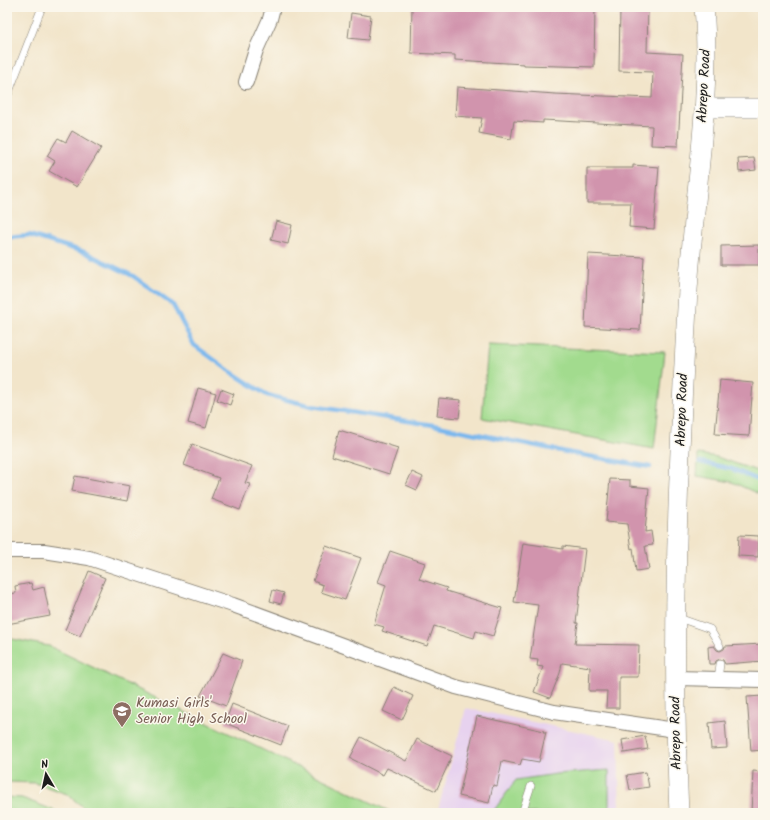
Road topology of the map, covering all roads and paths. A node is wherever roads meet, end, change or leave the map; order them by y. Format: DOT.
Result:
graph roads {
  1 [pos="42,7"];
  2 [pos="274,7"];
  3 [pos="704,7"];
  4 [pos="246,82"];
  5 [pos="7,97"];
  6 [pos="704,108"];
  7 [pos="763,108"];
  8 [pos="7,551"];
  9 [pos="676,616"];
  10 [pos="720,646"];
  11 [pos="720,664"];
  12 [pos="675,678"];
  13 [pos="718,679"];
  14 [pos="763,680"];
  15 [pos="675,730"];
  16 [pos="531,786"];
  17 [pos="522,813"];
  18 [pos="679,813"];
  1 -- 5 [label="lane"];
  2 -- 4 [label="street"];
  3 -- 6 [label="main road, Abrepo Road"];
  6 -- 7 [label="main road"];
  6 -- 9 [label="main road, Abrepo Road"];
  8 -- 15 [label="street"];
  9 -- 10 [label="lane"];
  9 -- 12 [label="main road, Abrepo Road"];
  11 -- 13 [label="lane"];
  12 -- 13 [label="street"];
  12 -- 15 [label="main road, Abrepo Road"];
  13 -- 14 [label="street"];
  15 -- 18 [label="main road, Abrepo Road"];
  16 -- 17 [label="lane"];
}
